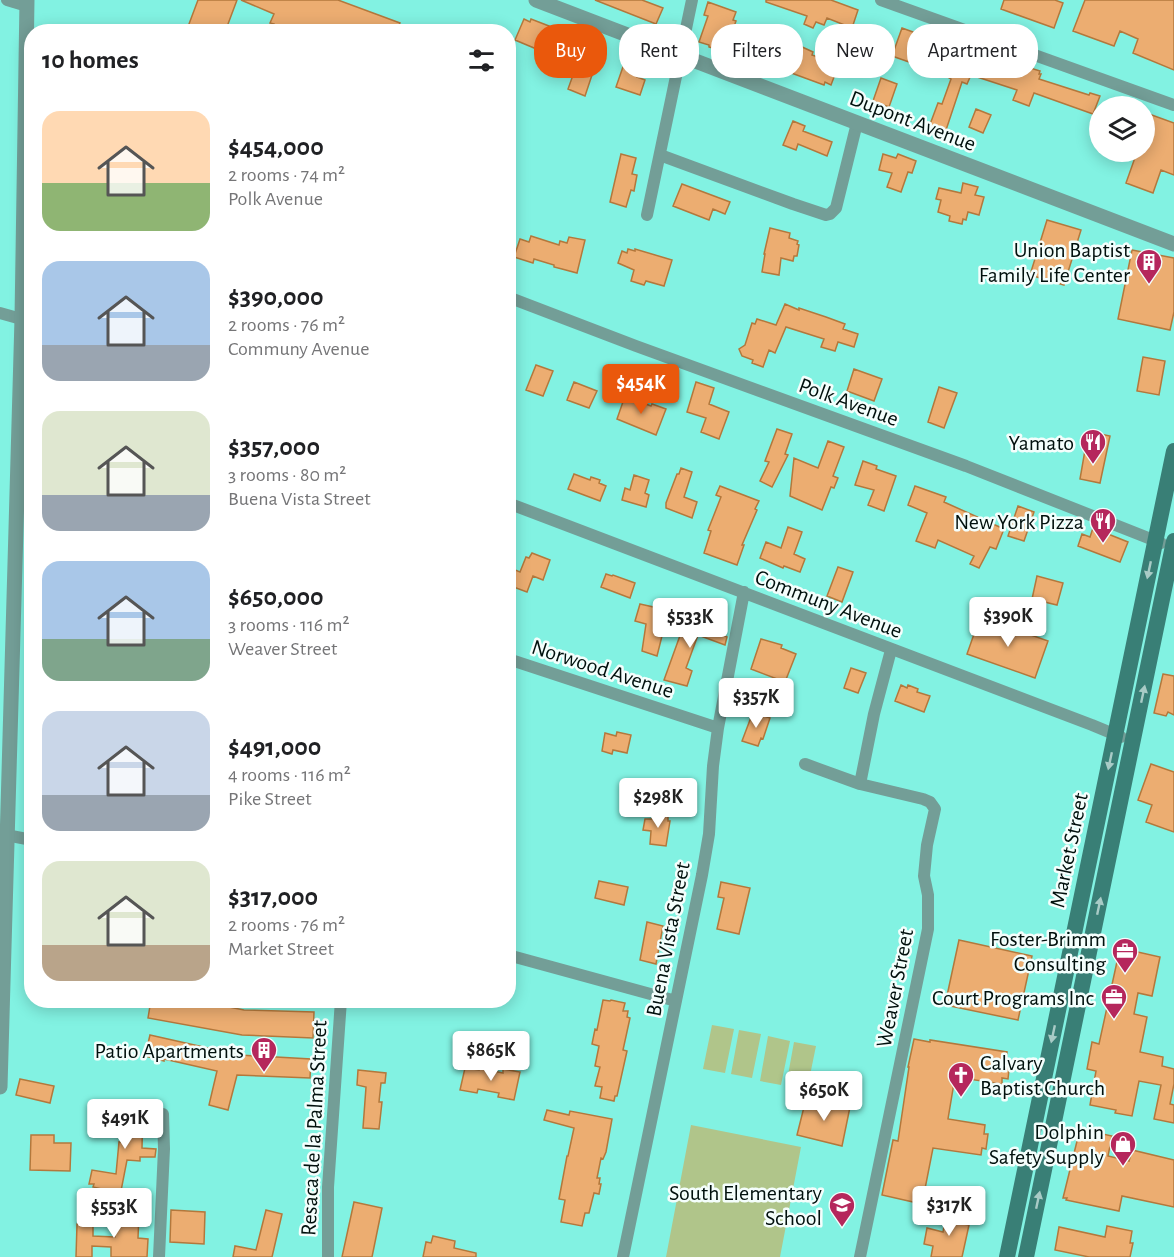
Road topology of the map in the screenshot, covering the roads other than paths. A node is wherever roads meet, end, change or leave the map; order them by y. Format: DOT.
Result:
graph roads {
  1 [pos="7,0"];
  2 [pos="536,0"];
  3 [pos="692,0"];
  4 [pos="881,0"];
  5 [pos="27,3"];
  6 [pos="27,24"];
  7 [pos="687,24"];
  8 [pos="619,31"];
  9 [pos="699,62"];
  10 [pos="676,78"];
  11 [pos="1174,105"];
  12 [pos="857,123"];
  13 [pos="660,155"];
  14 [pos="647,215"];
  15 [pos="1174,244"];
  16 [pos="516,300"];
  17 [pos="0,313"];
  18 [pos="24,319"];
  19 [pos="1174,451"];
  20 [pos="24,489"];
  21 [pos="516,506"];
  22 [pos="1156,540"];
  23 [pos="1174,546"];
  24 [pos="744,592"];
  25 [pos="891,650"];
  26 [pos="6,657"];
  27 [pos="516,661"];
  28 [pos="718,728"];
  29 [pos="1115,735"];
  30 [pos="1133,743"];
  31 [pos="806,764"];
  32 [pos="860,784"];
  33 [pos="6,835"];
  34 [pos="24,838"];
  35 [pos="516,957"];
  36 [pos="1,997"];
  37 [pos="676,1001"];
  38 [pos="340,1008"];
  39 [pos="0,1087"];
  40 [pos="163,1114"];
  41 [pos="159,1257"];
  42 [pos="328,1257"];
  43 [pos="623,1257"];
  44 [pos="860,1257"];
  45 [pos="1007,1257"];
  46 [pos="1026,1257"];
  1 -- 5 [label="street"];
  2 -- 8 [label="street, Dupont Avenue"];
  3 -- 7 [label="street"];
  4 -- 11 [label="street"];
  5 -- 6 [label="street"];
  9 -- 12 [label="street, Dupont Avenue"];
  10 -- 13 [label="street"];
  12 -- 13 [label="street"];
  12 -- 15 [label="street, Dupont Avenue"];
  13 -- 14 [label="street"];
  16 -- 22 [label="street, Polk Avenue"];
  17 -- 18 [label="street"];
  19 -- 22 [label="main road, Market Street"];
  20 -- 26 [label="street"];
  21 -- 24 [label="street, Communy Avenue"];
  22 -- 23 [label="street, Polk Avenue"];
  22 -- 29 [label="main road, Market Street, one-way"];
  30 -- 23 [label="main road, Market Street, one-way"];
  24 -- 25 [label="street, Communy Avenue"];
  24 -- 28 [label="street, Buena Vista Street"];
  25 -- 29 [label="street, Communy Avenue"];
  25 -- 32 [label="street"];
  26 -- 33 [label="street"];
  27 -- 28 [label="street, Norwood Avenue"];
  28 -- 37 [label="street, Buena Vista Street"];
  29 -- 30 [label="street, Communy Avenue"];
  29 -- 45 [label="main road, Market Street, one-way"];
  46 -- 30 [label="main road, Market Street, one-way"];
  31 -- 32 [label="street"];
  32 -- 44 [label="street, Weaver Street"];
  33 -- 34 [label="street"];
  33 -- 36 [label="street"];
  35 -- 37 [label="street"];
  36 -- 39 [label="street"];
  37 -- 43 [label="street, Buena Vista Street"];
  38 -- 42 [label="street, Resaca de la Palma Street"];
  40 -- 41 [label="street"];
}
